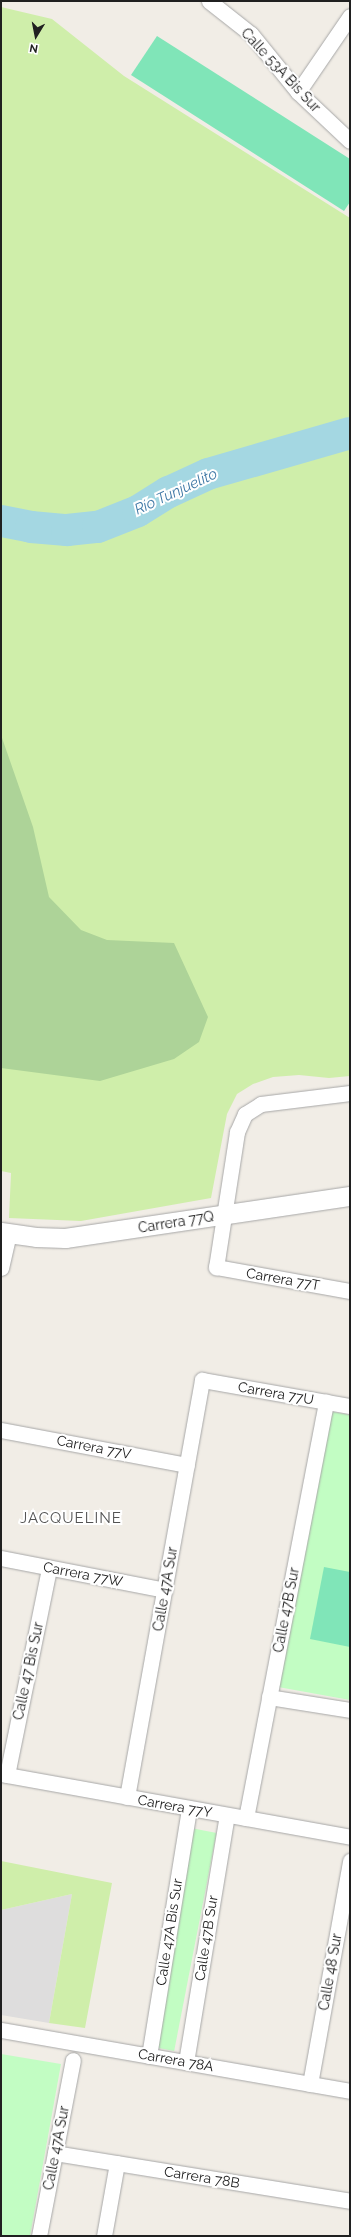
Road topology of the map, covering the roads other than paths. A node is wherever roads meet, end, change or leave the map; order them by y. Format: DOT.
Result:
graph roads {
  1 [pos="209,1"];
  2 [pos="350,16"];
  3 [pos="298,92"];
  4 [pos="350,141"];
  5 [pos="350,1093"];
  6 [pos="350,1196"];
  7 [pos="223,1215"];
  8 [pos="5,1233"];
  9 [pos="1,1268"];
  10 [pos="350,1292"];
  11 [pos="202,1380"];
  12 [pos="326,1402"];
  13 [pos="350,1406"];
  14 [pos="1,1430"];
  15 [pos="187,1465"];
  16 [pos="1,1558"];
  17 [pos="49,1568"];
  18 [pos="164,1590"];
  19 [pos="269,1697"];
  20 [pos="350,1710"];
  21 [pos="4,1775"];
  22 [pos="128,1797"];
  23 [pos="189,1808"];
  24 [pos="227,1815"];
  25 [pos="246,1818"];
  26 [pos="350,1837"];
  27 [pos="350,1860"];
  28 [pos="1,2030"];
  29 [pos="149,2056"];
  30 [pos="73,2060"];
  31 [pos="186,2062"];
  32 [pos="310,2084"];
  33 [pos="350,2091"];
  34 [pos="55,2153"];
  35 [pos="117,2163"];
  36 [pos="350,2201"];
  37 [pos="39,2236"];
  38 [pos="104,2236"];
  1 -- 3 [label="street, Calle 53A Bis Sur"];
  2 -- 3 [label="street"];
  3 -- 4 [label="street, Calle 53A Bis Sur"];
  5 -- 7 [label="street"];
  6 -- 7 [label="street, Carrera 77Q"];
  7 -- 8 [label="street, Carrera 77Q"];
  7 -- 10 [label="street, Carrera 77T"];
  8 -- 9 [label="street"];
  11 -- 12 [label="street, Carrera 77U"];
  11 -- 15 [label="street, Calle 47A Sur"];
  12 -- 13 [label="street, Carrera 77U"];
  12 -- 19 [label="street, Calle 47B Sur"];
  14 -- 15 [label="street, Carrera 77V"];
  15 -- 18 [label="street, Calle 47A Sur"];
  16 -- 17 [label="street, Carrera 77W"];
  17 -- 18 [label="street, Carrera 77W"];
  17 -- 21 [label="street, Calle 47 Bis Sur"];
  18 -- 22 [label="street, Calle 47A Sur"];
  19 -- 20 [label="street"];
  19 -- 25 [label="street, Calle 47B Sur"];
  21 -- 22 [label="street, Carrera 77Y"];
  22 -- 23 [label="street, Carrera 77Y"];
  23 -- 24 [label="street, Carrera 77Y"];
  23 -- 29 [label="street, Calle 47A Bis Sur"];
  24 -- 25 [label="street, Carrera 77Y"];
  24 -- 31 [label="street, Calle 47B Sur"];
  25 -- 26 [label="street, Carrera 77Y"];
  27 -- 32 [label="street, Calle 48 Sur"];
  28 -- 29 [label="street, Carrera 78A"];
  29 -- 31 [label="street, Carrera 78A"];
  30 -- 34 [label="street, Calle 47A Sur"];
  31 -- 32 [label="street, Carrera 78A"];
  32 -- 33 [label="street, Carrera 78A"];
  34 -- 35 [label="street, Carrera 78B"];
  34 -- 37 [label="street, Calle 47A Sur"];
  35 -- 36 [label="street, Carrera 78B"];
  35 -- 38 [label="street"];
}
